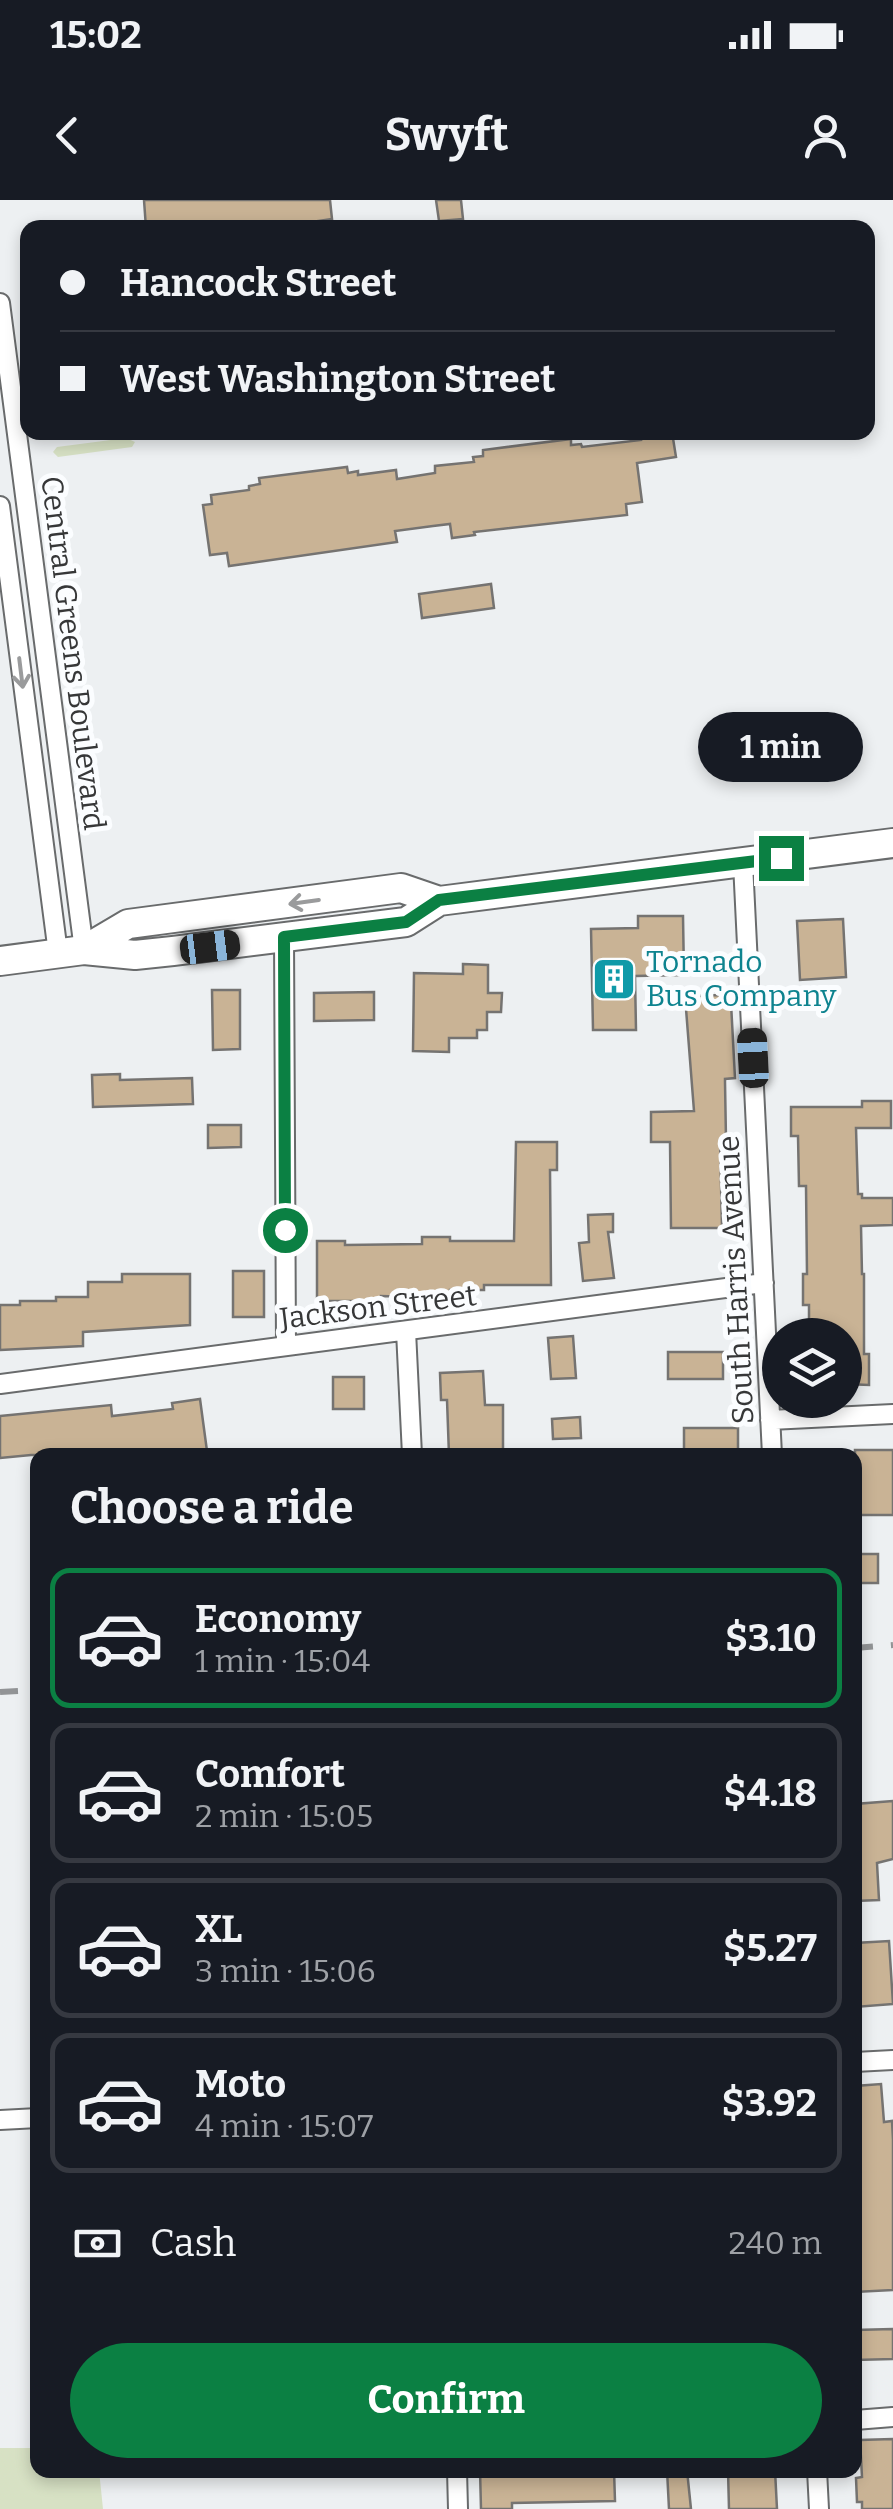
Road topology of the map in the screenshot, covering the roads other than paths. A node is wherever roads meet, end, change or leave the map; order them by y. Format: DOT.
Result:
graph roads {
  1 [pos="0,304"];
  2 [pos="0,506"];
  3 [pos="893,843"];
  4 [pos="744,862"];
  5 [pos="439,900"];
  6 [pos="284,937"];
  7 [pos="71,951"];
  8 [pos="0,960"];
  9 [pos="764,1283"];
  10 [pos="406,1331"];
  11 [pos="286,1346"];
  12 [pos="0,1384"];
  13 [pos="893,1414"];
  14 [pos="770,1420"];
  15 [pos="412,1448"];
  16 [pos="772,1448"];
  17 [pos="893,2060"];
  18 [pos="862,2062"];
  19 [pos="30,2118"];
  20 [pos="0,2120"];
  21 [pos="893,2417"];
  22 [pos="862,2419"];
  23 [pos="457,2478"];
  24 [pos="818,2478"];
  25 [pos="458,2509"];
  26 [pos="819,2509"];
  1 -- 7 [label="street, Central Greens Boulevard"];
  2 -- 7 [label="street, Central Greens Boulevard, one-way"];
  3 -- 4 [label="main road"];
  4 -- 5 [label="main road"];
  4 -- 9 [label="street, South Harris Avenue"];
  5 -- 6 [label="main road"];
  5 -- 7 [label="main road, one-way"];
  6 -- 7 [label="main road"];
  6 -- 11 [label="street"];
  7 -- 8 [label="main road"];
  9 -- 10 [label="street, Jackson Street"];
  9 -- 14 [label="street, South Harris Avenue"];
  10 -- 11 [label="street, Jackson Street"];
  10 -- 15 [label="street"];
  11 -- 12 [label="street, Jackson Street"];
  13 -- 14 [label="street"];
  14 -- 16 [label="street, South Harris Avenue"];
  17 -- 18 [label="street"];
  19 -- 20 [label="street"];
  21 -- 22 [label="street"];
  23 -- 25 [label="street"];
  24 -- 26 [label="street"];
}
